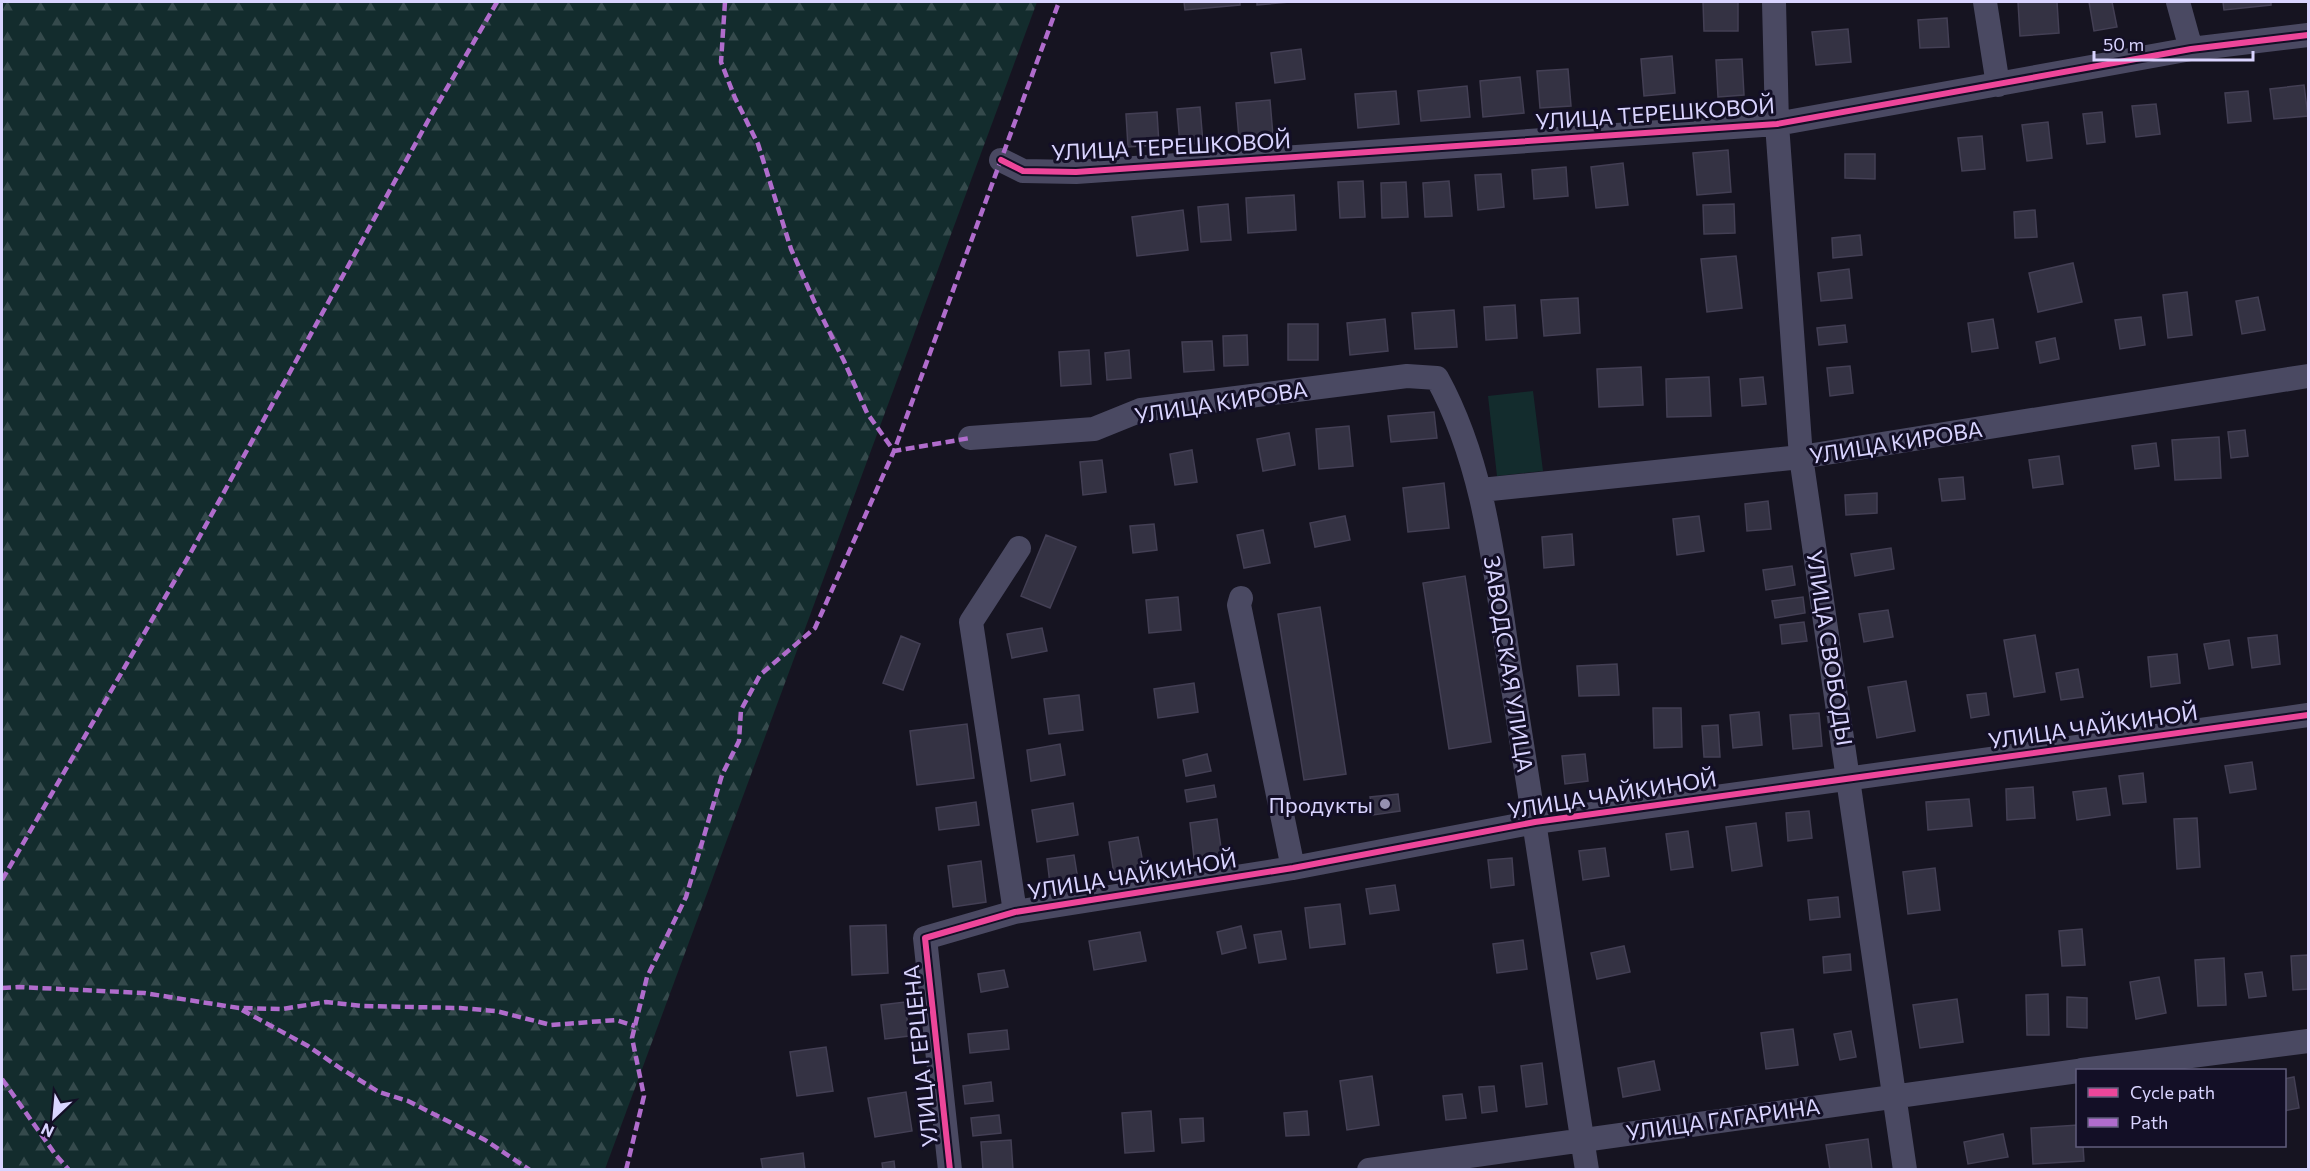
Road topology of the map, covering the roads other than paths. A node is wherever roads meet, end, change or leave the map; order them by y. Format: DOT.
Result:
graph roads {
  1 [pos="1774,2"];
  2 [pos="1985,2"];
  3 [pos="2178,2"];
  4 [pos="2308,35"];
  5 [pos="2191,49"];
  6 [pos="1998,85"];
  7 [pos="1777,123"];
  8 [pos="1000,160"];
  9 [pos="2308,376"];
  10 [pos="1437,378"];
  11 [pos="970,438"];
  12 [pos="1801,458"];
  13 [pos="1481,490"];
  14 [pos="1019,548"];
  15 [pos="1242,598"];
  16 [pos="2308,715"];
  17 [pos="1849,777"];
  18 [pos="1535,822"];
  19 [pos="1293,868"];
  20 [pos="1014,912"];
  21 [pos="925,938"];
  22 [pos="2308,1041"];
  23 [pos="2095,1069"];
  24 [pos="2076,1072"];
  25 [pos="1893,1095"];
  26 [pos="1583,1139"];
  27 [pos="950,1170"];
  28 [pos="1369,1170"];
  29 [pos="1587,1170"];
  30 [pos="1905,1170"];
  1 -- 7 [label="street, УЛИЦА СВОБОДЫ"];
  2 -- 6 [label="street"];
  3 -- 5 [label="street"];
  4 -- 5 [label="street, УЛИЦА ТЕРЕШКОВОЙ"];
  5 -- 6 [label="street, УЛИЦА ТЕРЕШКОВОЙ"];
  6 -- 7 [label="street, УЛИЦА ТЕРЕШКОВОЙ"];
  7 -- 8 [label="street, УЛИЦА ТЕРЕШКОВОЙ"];
  7 -- 12 [label="street, УЛИЦА СВОБОДЫ"];
  9 -- 12 [label="street, УЛИЦА КИРОВА"];
  10 -- 11 [label="street, УЛИЦА КИРОВА"];
  10 -- 13 [label="street, ЗАВОДСКАЯ УЛИЦА"];
  12 -- 13 [label="street, УЛИЦА КИРОВА"];
  12 -- 17 [label="street, УЛИЦА СВОБОДЫ"];
  13 -- 18 [label="street, ЗАВОДСКАЯ УЛИЦА"];
  14 -- 20 [label="street"];
  15 -- 19 [label="street"];
  16 -- 17 [label="street, УЛИЦА ЧАЙКИНОЙ"];
  17 -- 18 [label="street, УЛИЦА ЧАЙКИНОЙ"];
  17 -- 25 [label="street, УЛИЦА СВОБОДЫ"];
  18 -- 19 [label="street, УЛИЦА ЧАЙКИНОЙ"];
  18 -- 26 [label="street, ЗАВОДСКАЯ УЛИЦА"];
  19 -- 20 [label="street, УЛИЦА ЧАЙКИНОЙ"];
  20 -- 21 [label="street, УЛИЦА ЧАЙКИНОЙ"];
  21 -- 27 [label="street, УЛИЦА ГЕРЦЕНА"];
  22 -- 23 [label="street, УЛИЦА ГАГАРИНА"];
  24 -- 25 [label="street, УЛИЦА ГАГАРИНА"];
  25 -- 26 [label="street, УЛИЦА ГАГАРИНА"];
  25 -- 30 [label="street, УЛИЦА СВОБОДЫ"];
  26 -- 28 [label="street, УЛИЦА ГАГАРИНА"];
  26 -- 29 [label="street, ЗАВОДСКАЯ УЛИЦА"];
}
